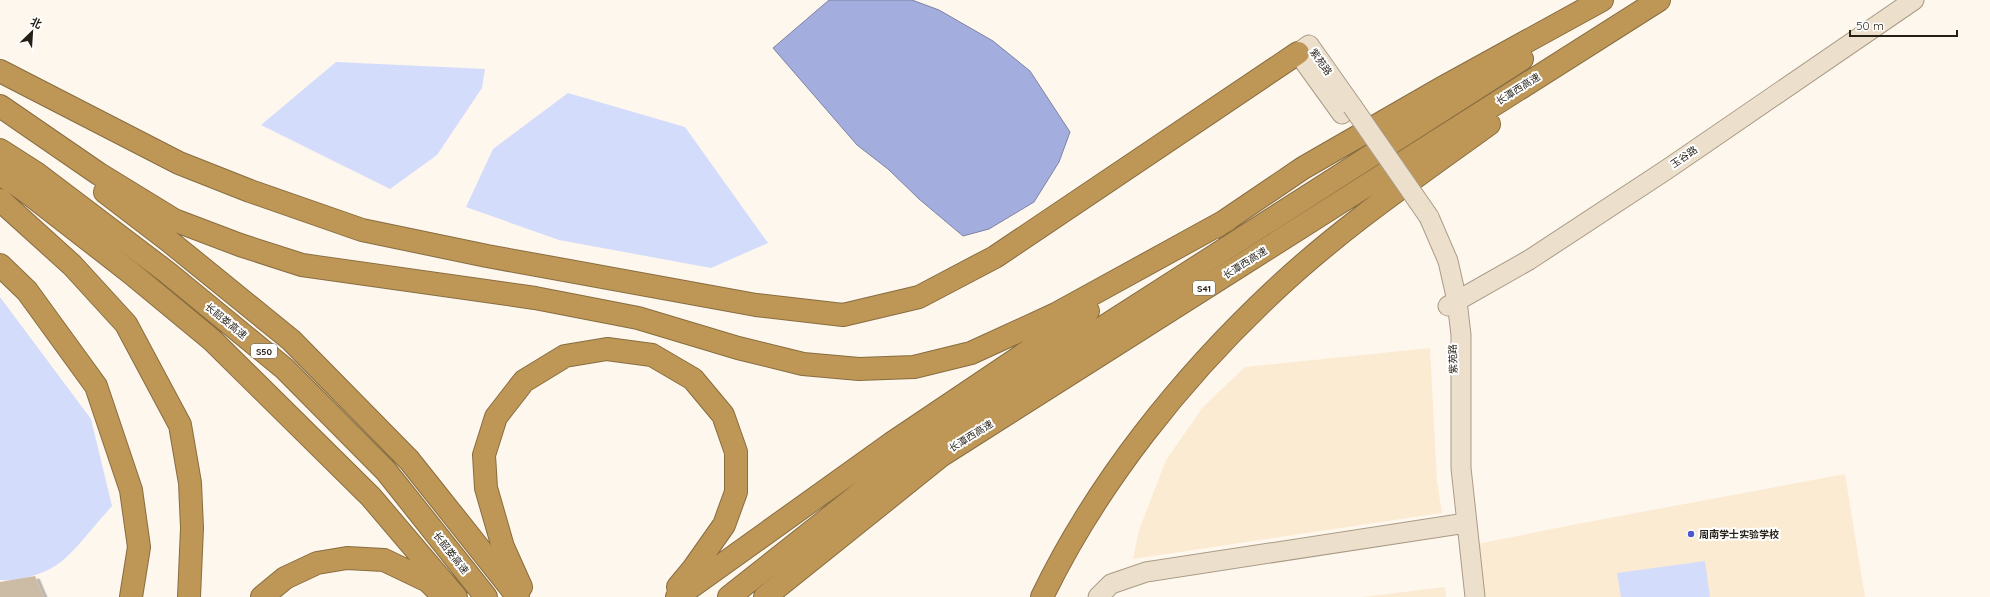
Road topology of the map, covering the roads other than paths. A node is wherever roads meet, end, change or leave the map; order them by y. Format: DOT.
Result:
graph roads {
  1 [pos="1602,0"];
  2 [pos="1614,0"];
  3 [pos="1659,0"];
  4 [pos="1902,0"];
  5 [pos="1914,0"];
  6 [pos="1298,53"];
  7 [pos="0,71"];
  8 [pos="0,106"];
  9 [pos="0,119"];
  10 [pos="0,150"];
  11 [pos="0,174"];
  12 [pos="0,200"];
  13 [pos="1227,220"];
  14 [pos="0,265"];
  15 [pos="1452,300"];
  16 [pos="1088,514"];
  17 [pos="1462,529"];
  18 [pos="191,564"];
  19 [pos="131,597"];
  20 [pos="180,597"];
  21 [pos="189,597"];
  22 [pos="262,597"];
  23 [pos="444,597"];
  24 [pos="456,597"];
  25 [pos="486,597"];
  26 [pos="518,597"];
  27 [pos="526,597"];
  28 [pos="669,597"];
  29 [pos="677,597"];
  30 [pos="729,597"];
  31 [pos="764,597"];
  32 [pos="1042,597"];
  33 [pos="1054,597"];
  34 [pos="1098,597"];
  35 [pos="1115,597"];
  36 [pos="1466,597"];
  37 [pos="1475,597"];
  1 -- 13 [label="highway"];
  2 -- 30 [label="highway, 长潭西高速 / S41"];
  3 -- 16 [label="highway"];
  3 -- 31 [label="highway, 长潭西高速 / S41"];
  4 -- 15 [label="street, 玉谷路"];
  5 -- 15 [label="street, 玉谷路"];
  6 -- 7 [label="highway"];
  6 -- 15 [label="street, 紫苑路, bridge"];
  8 -- 13 [label="highway"];
  9 -- 26 [label="highway"];
  10 -- 25 [label="highway, 长韶娄高速 / S50"];
  11 -- 24 [label="highway, S50"];
  12 -- 18 [label="highway"];
  13 -- 29 [label="highway"];
  14 -- 19 [label="highway"];
  15 -- 17 [label="street, 紫苑路"];
  16 -- 32 [label="highway"];
  16 -- 33 [label="highway"];
  17 -- 34 [label="street"];
  17 -- 35 [label="street"];
  17 -- 36 [label="street, 紫苑路"];
  17 -- 37 [label="street, 紫苑路"];
  18 -- 20 [label="highway"];
  18 -- 21 [label="highway"];
  22 -- 23 [label="highway"];
  27 -- 28 [label="highway"];
}
